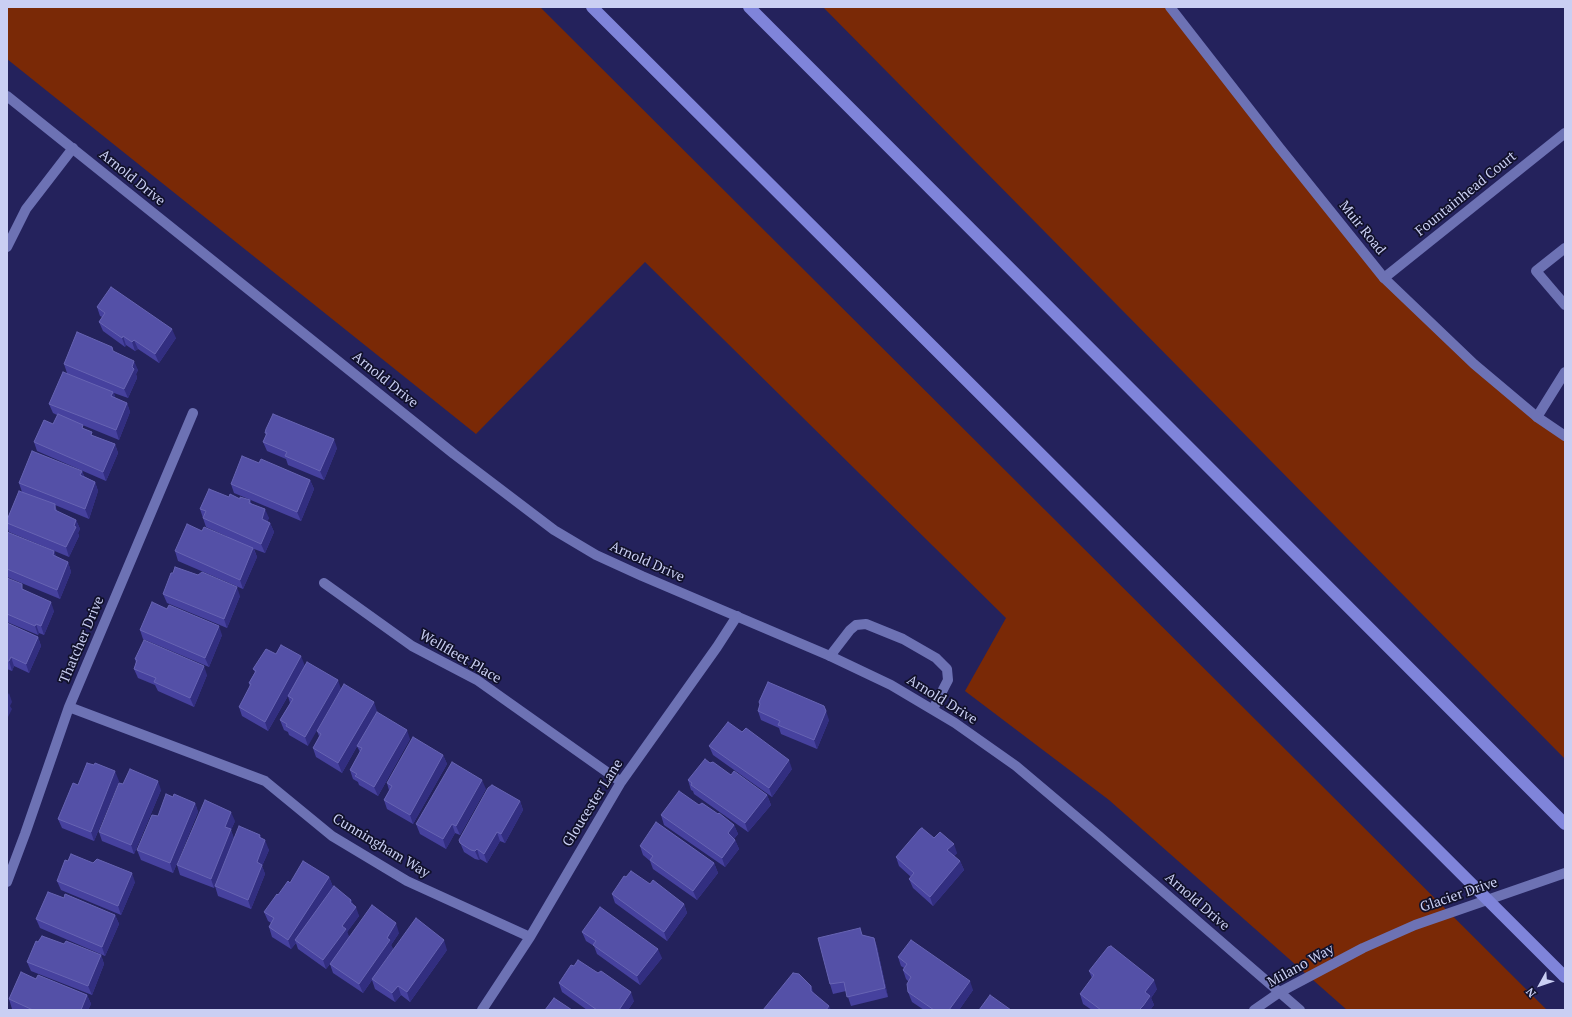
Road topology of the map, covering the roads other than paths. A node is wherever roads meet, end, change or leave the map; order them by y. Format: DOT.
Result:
graph roads {
  1 [pos="592,7"];
  2 [pos="749,7"];
  3 [pos="1170,7"];
  4 [pos="7,96"];
  5 [pos="1565,132"];
  6 [pos="73,148"];
  7 [pos="7,247"];
  8 [pos="1565,248"];
  9 [pos="1384,278"];
  10 [pos="1565,306"];
  11 [pos="1565,372"];
  12 [pos="193,413"];
  13 [pos="1537,416"];
  14 [pos="1565,436"];
  15 [pos="324,583"];
  16 [pos="737,616"];
  17 [pos="830,656"];
  18 [pos="68,707"];
  19 [pos="933,709"];
  20 [pos="621,782"];
  21 [pos="1565,824"];
  22 [pos="1565,873"];
  23 [pos="7,882"];
  24 [pos="530,936"];
  25 [pos="1363,948"];
  26 [pos="1565,977"];
  27 [pos="1280,992"];
  28 [pos="482,1010"];
  29 [pos="1254,1010"];
  30 [pos="1300,1010"];
  1 -- 26 [label="highway"];
  2 -- 21 [label="highway"];
  3 -- 9 [label="street, Muir Road"];
  4 -- 6 [label="street, Arnold Drive"];
  5 -- 9 [label="street, Fountainhead Court"];
  6 -- 7 [label="street"];
  6 -- 16 [label="street, Arnold Drive"];
  8 -- 10 [label="street"];
  9 -- 13 [label="street, Muir Road"];
  11 -- 13 [label="street"];
  12 -- 18 [label="street, Thatcher Drive"];
  13 -- 14 [label="street, Muir Road"];
  15 -- 20 [label="street, Wellfleet Place"];
  16 -- 17 [label="street, Arnold Drive"];
  16 -- 20 [label="street, Gloucester Lane"];
  17 -- 19 [label="street, Arnold Drive"];
  17 -- 19 [label="street"];
  18 -- 23 [label="street, Thatcher Drive"];
  18 -- 24 [label="street, Cunningham Way"];
  19 -- 27 [label="street, Arnold Drive"];
  20 -- 24 [label="street, Gloucester Lane"];
  22 -- 25 [label="street, Glacier Drive"];
  24 -- 28 [label="street, Gloucester Lane"];
  25 -- 27 [label="street, Milano Way"];
  27 -- 29 [label="street, Milano Way"];
  27 -- 30 [label="street, Arnold Drive"];
}
